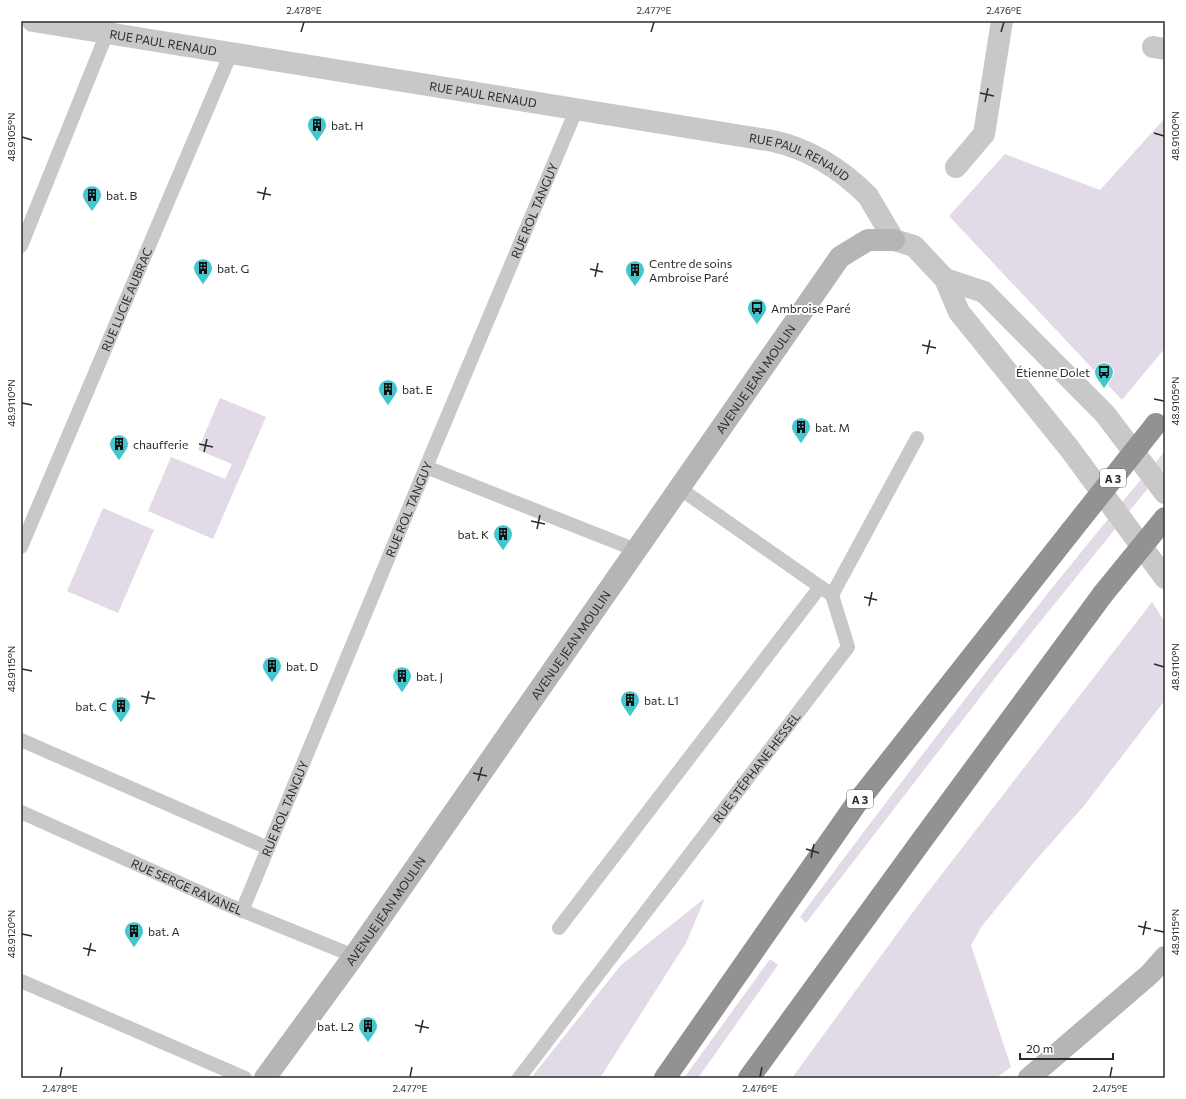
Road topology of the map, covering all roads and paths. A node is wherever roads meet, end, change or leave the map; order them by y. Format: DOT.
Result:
graph roads {
  1 [pos="33,21"];
  2 [pos="1002,21"];
  3 [pos="107,33"];
  4 [pos="231,53"];
  5 [pos="577,108"];
  6 [pos="956,167"];
  7 [pos="894,240"];
  8 [pos="21,246"];
  9 [pos="945,279"];
  10 [pos="1160,419"];
  11 [pos="917,438"];
  12 [pos="426,467"];
  13 [pos="680,488"];
  14 [pos="1165,493"];
  15 [pos="1165,518"];
  16 [pos="21,547"];
  17 [pos="636,550"];
  18 [pos="1165,578"];
  19 [pos="820,587"];
  20 [pos="832,595"];
  21 [pos="21,740"];
  22 [pos="21,812"];
  23 [pos="268,848"];
  24 [pos="242,911"];
  25 [pos="559,928"];
  26 [pos="354,956"];
  27 [pos="1165,957"];
  28 [pos="21,981"];
  29 [pos="245,1078"];
  30 [pos="265,1078"];
  31 [pos="519,1078"];
  32 [pos="665,1078"];
  33 [pos="749,1078"];
  34 [pos="1029,1078"];
  1 -- 3 [label="street, RUE PAUL RENAUD"];
  2 -- 6 [label="street"];
  3 -- 4 [label="street, RUE PAUL RENAUD"];
  3 -- 8 [label="lane"];
  4 -- 5 [label="street, RUE PAUL RENAUD"];
  4 -- 16 [label="lane, RUE LUCIE AUBRAC"];
  5 -- 7 [label="street, RUE PAUL RENAUD"];
  5 -- 12 [label="lane, RUE ROL TANGUY"];
  7 -- 9 [label="street"];
  7 -- 13 [label="street, AVENUE JEAN MOULIN"];
  9 -- 14 [label="street"];
  9 -- 18 [label="street"];
  10 -- 32 [label="highway, A 3, bridge"];
  11 -- 20 [label="lane"];
  12 -- 17 [label="lane"];
  12 -- 23 [label="lane, RUE ROL TANGUY"];
  13 -- 17 [label="street, AVENUE JEAN MOULIN"];
  13 -- 19 [label="lane"];
  15 -- 33 [label="highway, bridge"];
  17 -- 26 [label="street, AVENUE JEAN MOULIN"];
  19 -- 20 [label="lane"];
  19 -- 25 [label="lane"];
  20 -- 31 [label="lane, RUE STÉPHANE HESSEL"];
  21 -- 23 [label="lane"];
  22 -- 24 [label="lane, RUE SERGE RAVANEL"];
  23 -- 24 [label="lane, RUE ROL TANGUY"];
  24 -- 26 [label="lane, RUE SERGE RAVANEL"];
  26 -- 30 [label="street, AVENUE JEAN MOULIN"];
  27 -- 34 [label="street"];
  28 -- 29 [label="lane"];
}
